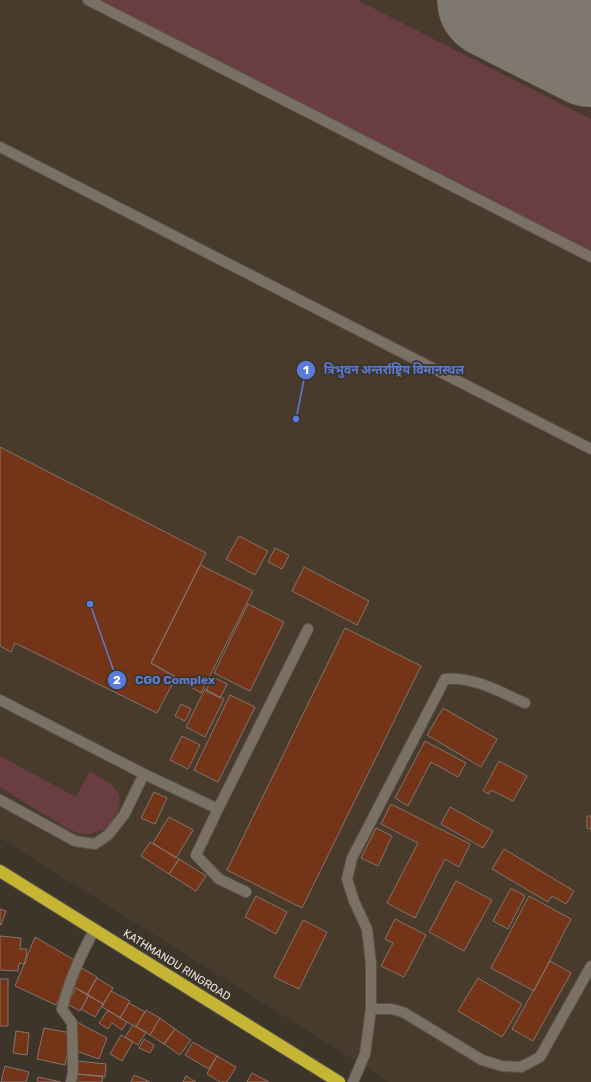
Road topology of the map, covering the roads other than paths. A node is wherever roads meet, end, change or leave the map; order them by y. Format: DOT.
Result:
graph roads {
  1 [pos="88,0"];
  2 [pos="0,147"];
  3 [pos="591,257"];
  4 [pos="591,449"];
  5 [pos="308,629"];
  6 [pos="0,700"];
  7 [pos="525,703"];
  8 [pos="144,774"];
  9 [pos="0,800"];
  10 [pos="218,810"];
  11 [pos="0,871"];
  12 [pos="246,892"];
  13 [pos="95,929"];
  14 [pos="591,966"];
  15 [pos="371,1009"];
  16 [pos="71,1082"];
  17 [pos="339,1082"];
  18 [pos="353,1082"];
  1 -- 3 [label="street"];
  2 -- 4 [label="street"];
  5 -- 10 [label="street"];
  6 -- 8 [label="street"];
  7 -- 15 [label="street"];
  8 -- 9 [label="street"];
  8 -- 10 [label="street"];
  10 -- 12 [label="street"];
  11 -- 13 [label="highway, KATHMANDU RINGROAD"];
  13 -- 16 [label="street"];
  13 -- 17 [label="highway, KATHMANDU RINGROAD"];
  14 -- 15 [label="street"];
  15 -- 18 [label="street"];
}
